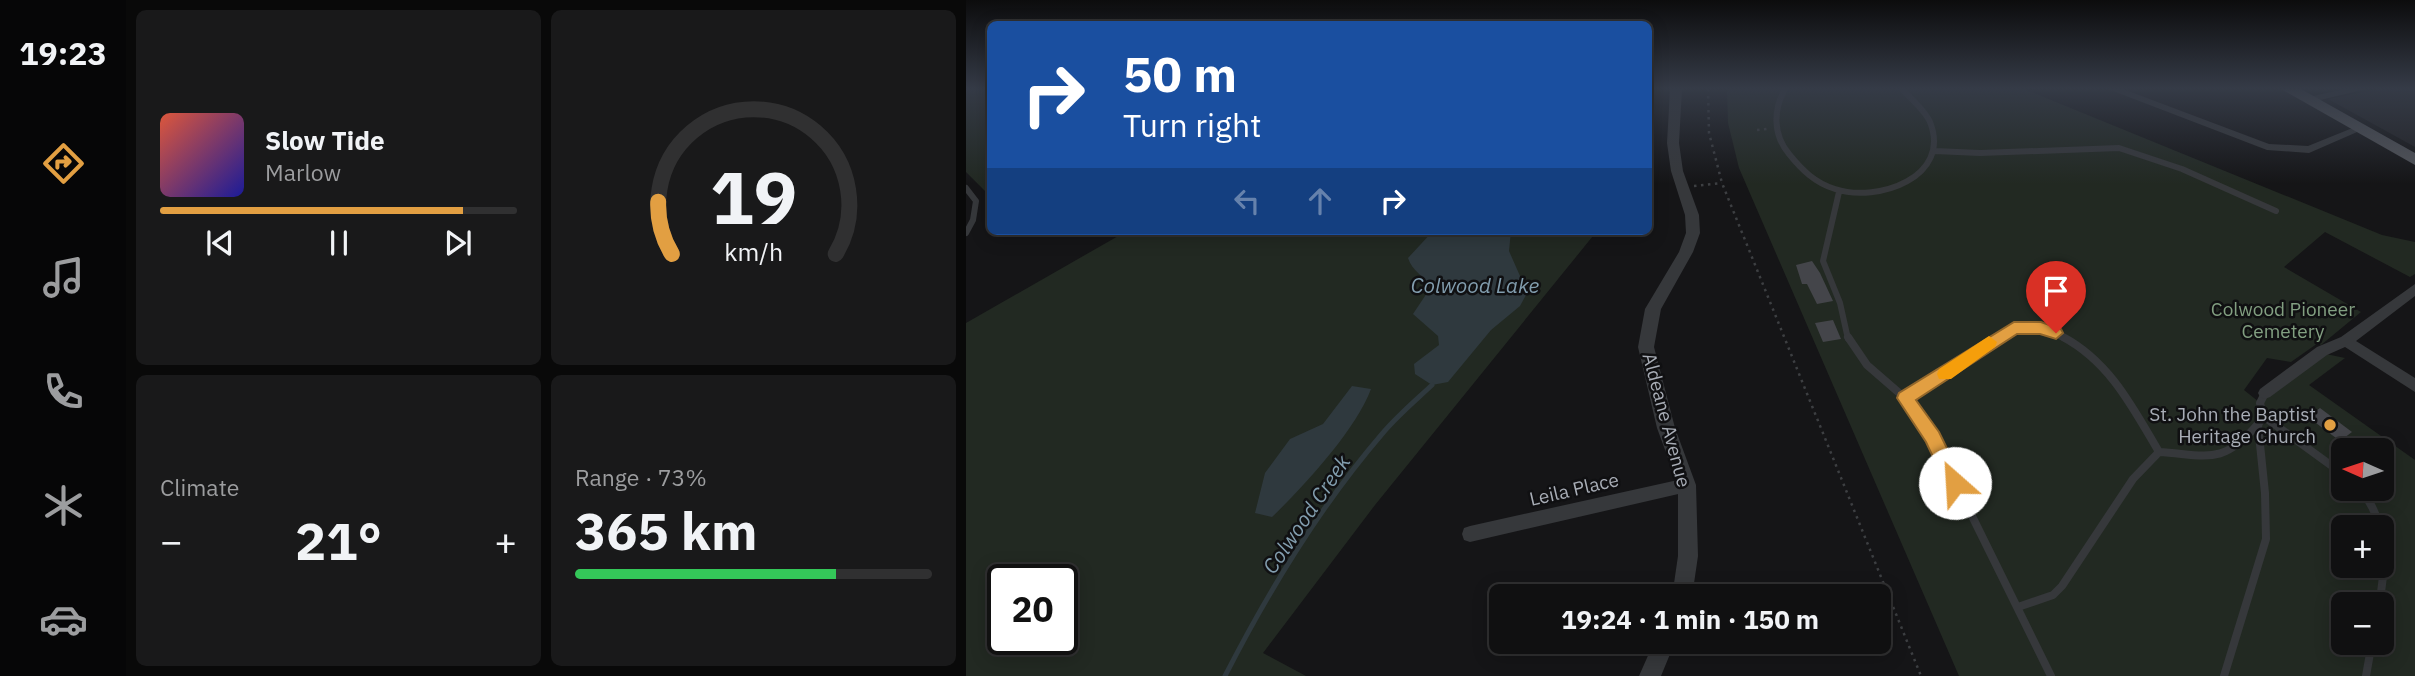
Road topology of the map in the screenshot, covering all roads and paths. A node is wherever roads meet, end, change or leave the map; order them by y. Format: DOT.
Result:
graph roads {
  1 [pos="1674,121"];
  2 [pos="1708,121"];
  3 [pos="1776,121"];
  4 [pos="1930,121"];
  5 [pos="2197,121"];
  6 [pos="2348,121"];
  7 [pos="2359,129"];
  8 [pos="1935,151"];
  9 [pos="2415,160"];
  10 [pos="1722,183"];
  11 [pos="966,188"];
  12 [pos="1682,188"];
  13 [pos="1839,192"];
  14 [pos="2276,211"];
  15 [pos="966,233"];
  16 [pos="2415,289"];
  17 [pos="2346,341"];
  18 [pos="2415,386"];
  19 [pos="2265,393"];
  20 [pos="1905,398"];
  21 [pos="2260,421"];
  22 [pos="2159,452"];
  23 [pos="2331,465"];
  24 [pos="1687,485"];
  25 [pos="2369,501"];
  26 [pos="1470,534"];
  27 [pos="1684,584"];
  28 [pos="2381,592"];
  29 [pos="2018,607"];
  30 [pos="1660,654"];
  31 [pos="2370,655"];
  32 [pos="1650,676"];
  33 [pos="1921,676"];
  34 [pos="2051,676"];
  35 [pos="2224,676"];
  36 [pos="2366,676"];
  1 -- 12 [label="street, Aldeane Avenue"];
  2 -- 10 [label="path"];
  3 -- 13 [label="lane"];
  4 -- 8 [label="lane"];
  5 -- 7 [label="street"];
  6 -- 7 [label="main road"];
  7 -- 9 [label="main road"];
  8 -- 13 [label="lane"];
  8 -- 14 [label="lane"];
  10 -- 12 [label="path"];
  10 -- 33 [label="path"];
  11 -- 15 [label="lane"];
  12 -- 24 [label="street, Aldeane Avenue"];
  13 -- 20 [label="lane"];
  16 -- 17 [label="street"];
  17 -- 18 [label="street"];
  17 -- 19 [label="street"];
  19 -- 21 [label="lane"];
  20 -- 22 [label="lane"];
  20 -- 29 [label="lane"];
  21 -- 22 [label="lane"];
  21 -- 23 [label="lane"];
  21 -- 35 [label="lane"];
  22 -- 29 [label="lane"];
  24 -- 26 [label="street, Leila Place"];
  24 -- 27 [label="street, Aldeane Avenue"];
  25 -- 28 [label="lane"];
  29 -- 34 [label="lane"];
  30 -- 32 [label="street"];
  31 -- 36 [label="lane"];
}
